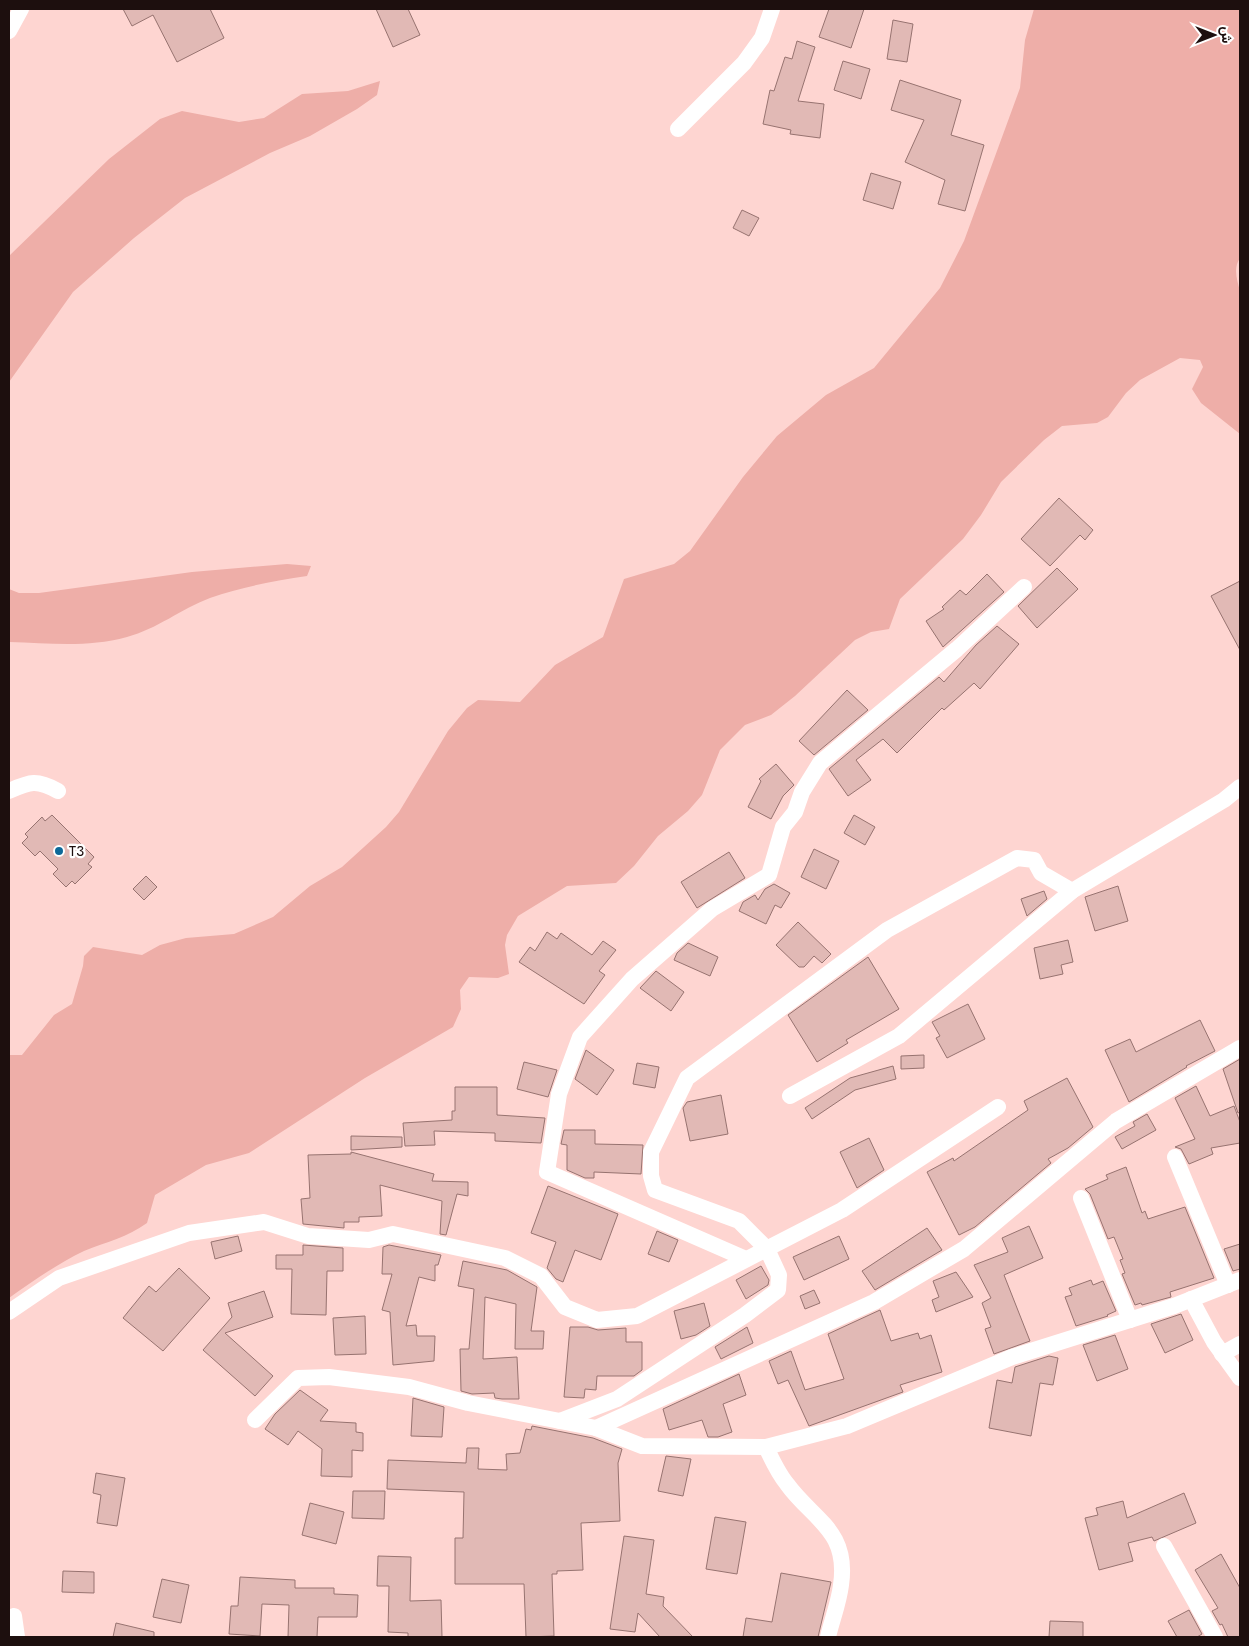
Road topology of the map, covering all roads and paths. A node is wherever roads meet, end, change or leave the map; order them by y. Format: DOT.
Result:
graph roads {
  1 [pos="21,9"];
  2 [pos="772,9"];
  3 [pos="9,31"];
  4 [pos="678,129"];
  5 [pos="1024,588"];
  6 [pos="1240,787"];
  7 [pos="9,791"];
  8 [pos="58,791"];
  9 [pos="1072,890"];
  10 [pos="1240,1048"];
  11 [pos="790,1096"];
  12 [pos="998,1107"];
  13 [pos="1174,1157"];
  14 [pos="1081,1198"];
  15 [pos="767,1249"];
  16 [pos="746,1260"];
  17 [pos="1234,1282"];
  18 [pos="1191,1299"];
  19 [pos="9,1312"];
  20 [pos="1130,1320"];
  21 [pos="1240,1344"];
  22 [pos="1222,1354"];
  23 [pos="1240,1378"];
  24 [pos="255,1420"];
  25 [pos="560,1421"];
  26 [pos="596,1428"];
  27 [pos="766,1447"];
  28 [pos="1164,1546"];
  29 [pos="14,1616"];
  30 [pos="17,1637"];
  31 [pos="828,1637"];
  32 [pos="1215,1637"];
  1 -- 3 [label="street"];
  2 -- 4 [label="street"];
  5 -- 16 [label="street"];
  6 -- 9 [label="street"];
  7 -- 8 [label="street"];
  9 -- 11 [label="street"];
  9 -- 15 [label="street"];
  10 -- 26 [label="street"];
  12 -- 15 [label="street"];
  13 -- 17 [label="street"];
  14 -- 20 [label="street"];
  15 -- 16 [label="street"];
  15 -- 25 [label="street"];
  16 -- 19 [label="street"];
  17 -- 18 [label="street"];
  18 -- 20 [label="street"];
  18 -- 22 [label="street"];
  20 -- 27 [label="street"];
  21 -- 22 [label="street"];
  22 -- 23 [label="street"];
  24 -- 25 [label="street"];
  25 -- 26 [label="street"];
  26 -- 27 [label="street"];
  27 -- 31 [label="street"];
  28 -- 32 [label="street"];
  29 -- 30 [label="street"];
}
